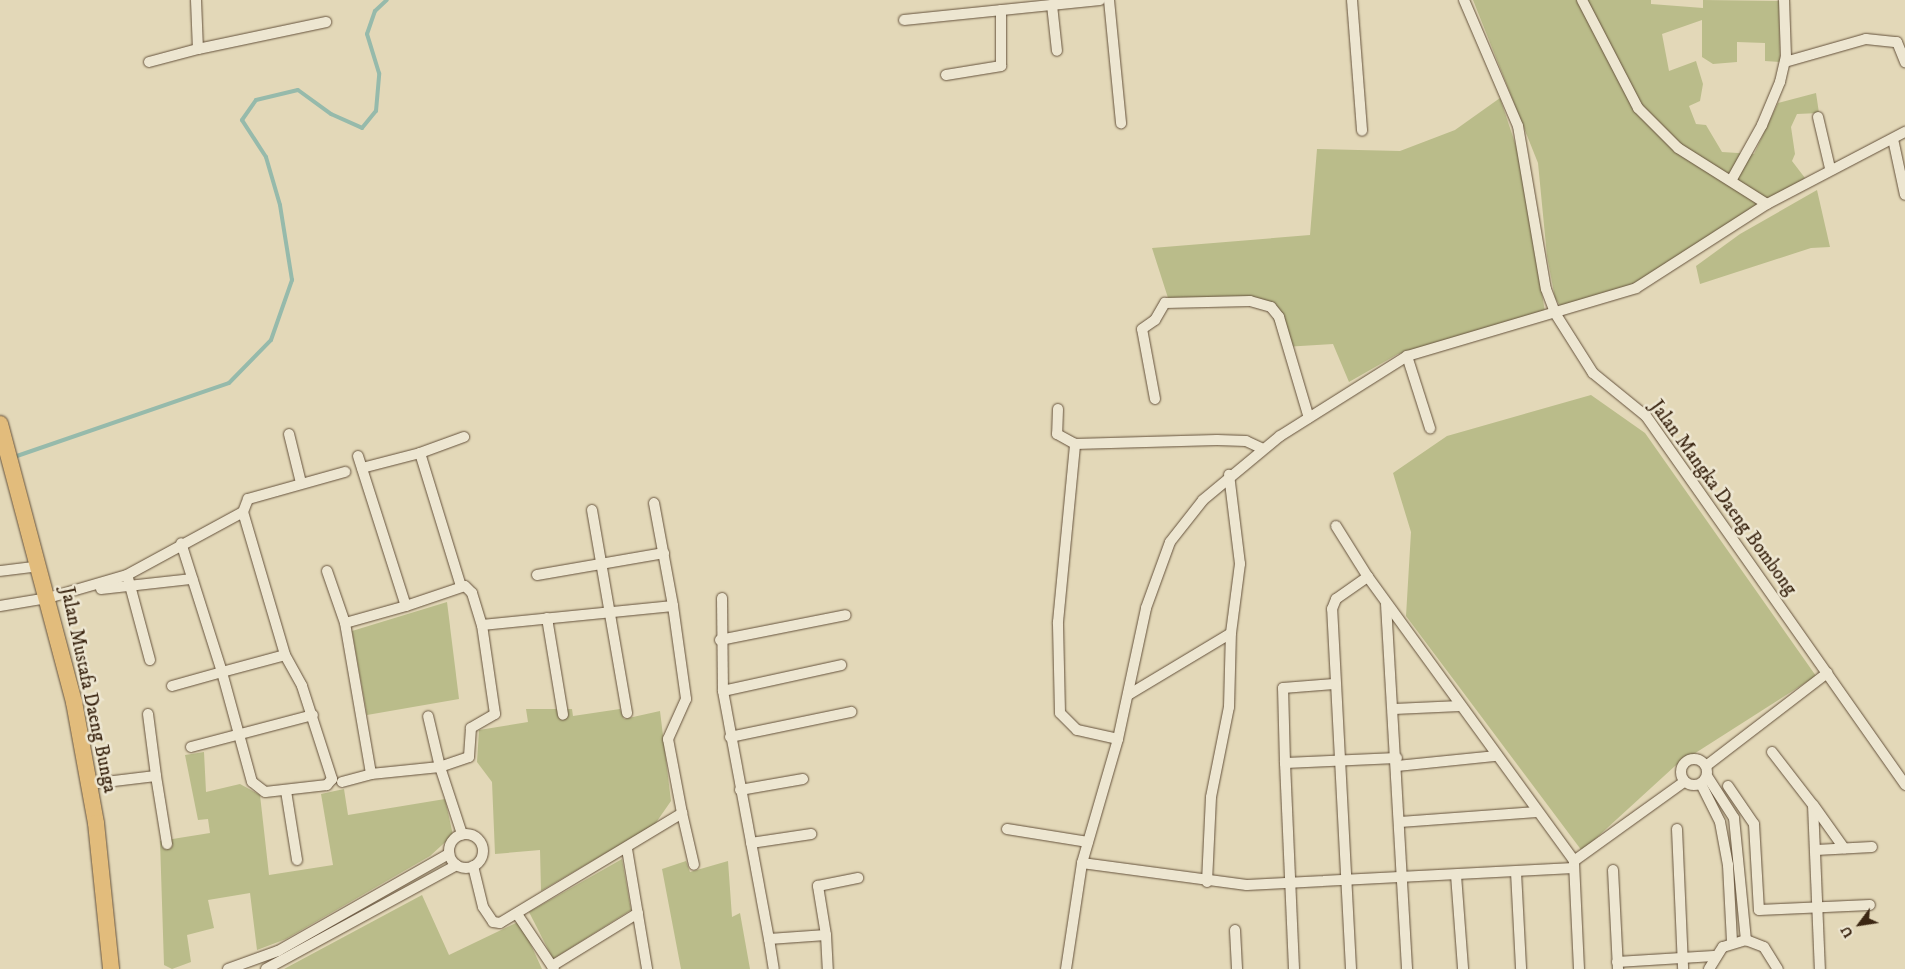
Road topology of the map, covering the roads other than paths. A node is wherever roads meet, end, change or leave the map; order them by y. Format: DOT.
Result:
graph roads {
  1 [pos="196,0"];
  2 [pos="1100,0"];
  3 [pos="1109,0"];
  4 [pos="1352,0"];
  5 [pos="1464,0"];
  6 [pos="1582,0"];
  7 [pos="1784,0"];
  8 [pos="1052,5"];
  9 [pos="1001,10"];
  10 [pos="904,20"];
  11 [pos="326,22"];
  12 [pos="198,49"];
  13 [pos="1056,52"];
  14 [pos="148,62"];
  15 [pos="1785,62"];
  16 [pos="1905,62"];
  17 [pos="946,75"];
  18 [pos="1818,118"];
  19 [pos="1121,123"];
  20 [pos="1362,132"];
  21 [pos="1905,132"];
  22 [pos="1893,139"];
  23 [pos="1830,168"];
  24 [pos="1732,179"];
  25 [pos="1905,195"];
  26 [pos="1767,204"];
  27 [pos="1555,313"];
  28 [pos="1407,356"];
  29 [pos="1155,399"];
  30 [pos="1058,409"];
  31 [pos="1309,418"];
  32 [pos="1430,428"];
  33 [pos="2,433"];
  34 [pos="289,434"];
  35 [pos="464,437"];
  36 [pos="1074,444"];
  37 [pos="1263,449"];
  38 [pos="420,453"];
  39 [pos="358,456"];
  40 [pos="7,468"];
  41 [pos="362,468"];
  42 [pos="345,472"];
  43 [pos="1229,475"];
  44 [pos="301,483"];
  45 [pos="654,503"];
  46 [pos="592,510"];
  47 [pos="243,512"];
  48 [pos="1336,526"];
  49 [pos="181,543"];
  50 [pos="664,553"];
  51 [pos="602,565"];
  52 [pos="39,566"];
  53 [pos="0,571"];
  54 [pos="327,571"];
  55 [pos="537,575"];
  56 [pos="1368,577"];
  57 [pos="128,579"];
  58 [pos="192,579"];
  59 [pos="461,586"];
  60 [pos="48,598"];
  61 [pos="722,598"];
  62 [pos="1386,603"];
  63 [pos="0,606"];
  64 [pos="406,606"];
  65 [pos="674,606"];
  66 [pos="610,613"];
  67 [pos="846,615"];
  68 [pos="548,618"];
  69 [pos="345,623"];
  70 [pos="482,625"];
  71 [pos="1231,633"];
  72 [pos="720,640"];
  73 [pos="285,655"];
  74 [pos="150,660"];
  75 [pos="840,666"];
  76 [pos="222,672"];
  77 [pos="1827,673"];
  78 [pos="1334,684"];
  79 [pos="172,686"];
  80 [pos="723,691"];
  81 [pos="1128,695"];
  82 [pos="1460,706"];
  83 [pos="1394,709"];
  84 [pos="851,712"];
  85 [pos="627,713"];
  86 [pos="148,714"];
  87 [pos="313,715"];
  88 [pos="563,715"];
  89 [pos="428,716"];
  90 [pos="237,734"];
  91 [pos="730,737"];
  92 [pos="1118,739"];
  93 [pos="190,747"];
  94 [pos="1772,752"];
  95 [pos="1496,756"];
  96 [pos="1340,760"];
  97 [pos="1397,762"];
  98 [pos="1285,763"];
  99 [pos="440,767"];
  100 [pos="371,774"];
  101 [pos="1705,775"];
  102 [pos="156,776"];
  103 [pos="803,779"];
  104 [pos="342,782"];
  105 [pos="1684,782"];
  106 [pos="89,784"];
  107 [pos="1905,785"];
  108 [pos="1728,786"];
  109 [pos="740,790"];
  110 [pos="286,791"];
  111 [pos="1813,806"];
  112 [pos="1537,812"];
  113 [pos="682,813"];
  114 [pos="1400,822"];
  115 [pos="1677,829"];
  116 [pos="1007,830"];
  117 [pos="462,834"];
  118 [pos="811,834"];
  119 [pos="1088,842"];
  120 [pos="751,843"];
  121 [pos="167,844"];
  122 [pos="1872,847"];
  123 [pos="1844,848"];
  124 [pos="626,849"];
  125 [pos="1816,850"];
  126 [pos="449,854"];
  127 [pos="297,860"];
  128 [pos="1082,863"];
  129 [pos="1742,863"];
  130 [pos="1574,864"];
  131 [pos="1728,864"];
  132 [pos="457,865"];
  133 [pos="694,865"];
  134 [pos="473,866"];
  135 [pos="1613,870"];
  136 [pos="1516,872"];
  137 [pos="1456,875"];
  138 [pos="858,878"];
  139 [pos="1403,878"];
  140 [pos="1347,880"];
  141 [pos="1207,882"];
  142 [pos="1289,884"];
  143 [pos="1870,905"];
  144 [pos="1818,908"];
  145 [pos="638,913"];
  146 [pos="517,914"];
  147 [pos="1235,930"];
  148 [pos="826,935"];
  149 [pos="769,939"];
  150 [pos="1746,940"];
  151 [pos="1732,941"];
  152 [pos="1714,956"];
  153 [pos="1683,964"];
  154 [pos="1618,965"];
  155 [pos="553,968"];
  156 [pos="111,969"];
  157 [pos="228,969"];
  158 [pos="266,969"];
  159 [pos="647,969"];
  160 [pos="774,969"];
  161 [pos="828,969"];
  162 [pos="1066,969"];
  163 [pos="1237,969"];
  164 [pos="1294,969"];
  165 [pos="1351,969"];
  166 [pos="1407,969"];
  167 [pos="1463,969"];
  168 [pos="1521,969"];
  169 [pos="1579,969"];
  170 [pos="1709,969"];
  171 [pos="1778,969"];
  172 [pos="1820,969"];
  1 -- 12 [label="street"];
  2 -- 8 [label="street"];
  3 -- 19 [label="street"];
  4 -- 20 [label="street"];
  5 -- 27 [label="street, Jalan Mangka Daeng Bombong"];
  6 -- 24 [label="street"];
  7 -- 15 [label="street"];
  8 -- 9 [label="street"];
  8 -- 13 [label="street"];
  9 -- 10 [label="street"];
  9 -- 17 [label="street"];
  11 -- 12 [label="street"];
  12 -- 14 [label="street"];
  15 -- 16 [label="street"];
  15 -- 24 [label="street"];
  18 -- 23 [label="street"];
  21 -- 22 [label="street"];
  22 -- 23 [label="street"];
  22 -- 25 [label="street"];
  23 -- 26 [label="street"];
  24 -- 26 [label="street"];
  26 -- 27 [label="street"];
  27 -- 28 [label="street"];
  27 -- 77 [label="street, Jalan Mangka Daeng Bombong"];
  28 -- 31 [label="street"];
  28 -- 32 [label="street"];
  29 -- 31 [label="street"];
  30 -- 36 [label="street"];
  31 -- 37 [label="street"];
  33 -- 40 [label="main road, Jalan Mustafa Daeng Bunga"];
  34 -- 44 [label="street"];
  35 -- 38 [label="street"];
  36 -- 37 [label="street"];
  36 -- 92 [label="street"];
  37 -- 43 [label="street"];
  38 -- 41 [label="street"];
  38 -- 59 [label="street"];
  39 -- 41 [label="street"];
  40 -- 52 [label="main road, Jalan Mustafa Daeng Bunga"];
  41 -- 64 [label="street"];
  42 -- 44 [label="street"];
  43 -- 71 [label="street"];
  43 -- 81 [label="street"];
  44 -- 47 [label="street"];
  45 -- 50 [label="street"];
  46 -- 51 [label="street"];
  47 -- 49 [label="street"];
  47 -- 73 [label="street"];
  48 -- 56 [label="street"];
  49 -- 57 [label="street"];
  49 -- 58 [label="street"];
  50 -- 51 [label="street"];
  50 -- 65 [label="street"];
  51 -- 55 [label="street"];
  51 -- 66 [label="street"];
  52 -- 53 [label="street"];
  52 -- 60 [label="main road, Jalan Mustafa Daeng Bunga"];
  54 -- 69 [label="street"];
  56 -- 62 [label="street"];
  56 -- 78 [label="street"];
  57 -- 58 [label="street"];
  57 -- 60 [label="street"];
  57 -- 74 [label="street"];
  58 -- 76 [label="street"];
  59 -- 64 [label="street"];
  59 -- 70 [label="street"];
  60 -- 63 [label="street"];
  60 -- 106 [label="main road, Jalan Mustafa Daeng Bunga"];
  61 -- 72 [label="street"];
  62 -- 82 [label="street"];
  62 -- 83 [label="street"];
  64 -- 69 [label="street"];
  65 -- 66 [label="street"];
  65 -- 113 [label="street"];
  66 -- 68 [label="street"];
  66 -- 85 [label="street"];
  67 -- 72 [label="street"];
  68 -- 70 [label="street"];
  68 -- 88 [label="street"];
  69 -- 100 [label="street"];
  70 -- 99 [label="street"];
  71 -- 81 [label="street"];
  71 -- 141 [label="street"];
  72 -- 80 [label="street"];
  73 -- 76 [label="street"];
  73 -- 87 [label="street"];
  75 -- 80 [label="street"];
  76 -- 79 [label="street"];
  76 -- 90 [label="street"];
  77 -- 101 [label="street"];
  77 -- 107 [label="street, Jalan Mangka Daeng Bombong"];
  78 -- 96 [label="street"];
  78 -- 98 [label="street"];
  80 -- 91 [label="street"];
  81 -- 92 [label="street"];
  82 -- 83 [label="street"];
  82 -- 95 [label="street"];
  83 -- 97 [label="street"];
  84 -- 91 [label="street"];
  86 -- 102 [label="street"];
  87 -- 90 [label="street"];
  87 -- 110 [label="street"];
  89 -- 99 [label="street"];
  90 -- 93 [label="street"];
  90 -- 110 [label="street"];
  91 -- 109 [label="street"];
  92 -- 119 [label="street"];
  94 -- 111 [label="street"];
  95 -- 97 [label="street"];
  95 -- 112 [label="street"];
  96 -- 97 [label="street"];
  96 -- 98 [label="street"];
  96 -- 140 [label="street"];
  97 -- 114 [label="street"];
  98 -- 142 [label="street"];
  99 -- 100 [label="street"];
  99 -- 117 [label="street"];
  100 -- 104 [label="street"];
  101 -- 105 [label="street"];
  101 -- 105 [label="street"];
  101 -- 129 [label="street"];
  101 -- 131 [label="street"];
  102 -- 106 [label="street"];
  102 -- 121 [label="street"];
  103 -- 109 [label="street"];
  105 -- 130 [label="street"];
  106 -- 156 [label="main road, Jalan Mustafa Daeng Bunga"];
  108 -- 144 [label="street"];
  109 -- 120 [label="street"];
  110 -- 127 [label="street"];
  111 -- 123 [label="street"];
  111 -- 125 [label="street"];
  112 -- 114 [label="street"];
  112 -- 130 [label="street"];
  113 -- 124 [label="street"];
  113 -- 133 [label="street"];
  114 -- 139 [label="street"];
  115 -- 153 [label="street"];
  116 -- 119 [label="street"];
  117 -- 126 [label="street"];
  117 -- 134 [label="street"];
  118 -- 120 [label="street"];
  119 -- 128 [label="street"];
  120 -- 149 [label="street"];
  122 -- 123 [label="street"];
  123 -- 125 [label="street"];
  124 -- 145 [label="street"];
  124 -- 146 [label="street"];
  125 -- 144 [label="street"];
  126 -- 132 [label="street"];
  126 -- 157 [label="street"];
  128 -- 141 [label="street"];
  128 -- 162 [label="street"];
  129 -- 131 [label="street"];
  129 -- 150 [label="street"];
  130 -- 136 [label="street"];
  130 -- 169 [label="street"];
  131 -- 151 [label="street"];
  132 -- 134 [label="street"];
  132 -- 158 [label="street"];
  134 -- 146 [label="street"];
  135 -- 154 [label="street"];
  136 -- 137 [label="street"];
  136 -- 168 [label="street"];
  137 -- 139 [label="street"];
  137 -- 167 [label="street"];
  138 -- 148 [label="street"];
  139 -- 140 [label="street"];
  139 -- 166 [label="street"];
  140 -- 142 [label="street"];
  140 -- 165 [label="street"];
  141 -- 142 [label="street"];
  142 -- 164 [label="street"];
  143 -- 144 [label="street"];
  144 -- 172 [label="street"];
  145 -- 155 [label="street"];
  145 -- 159 [label="street"];
  146 -- 155 [label="street"];
  147 -- 163 [label="street"];
  148 -- 149 [label="street"];
  148 -- 161 [label="street"];
  149 -- 160 [label="street"];
  150 -- 151 [label="street"];
  150 -- 171 [label="street"];
  151 -- 152 [label="street"];
  152 -- 153 [label="street"];
  152 -- 170 [label="street"];
  153 -- 154 [label="street"];
}
